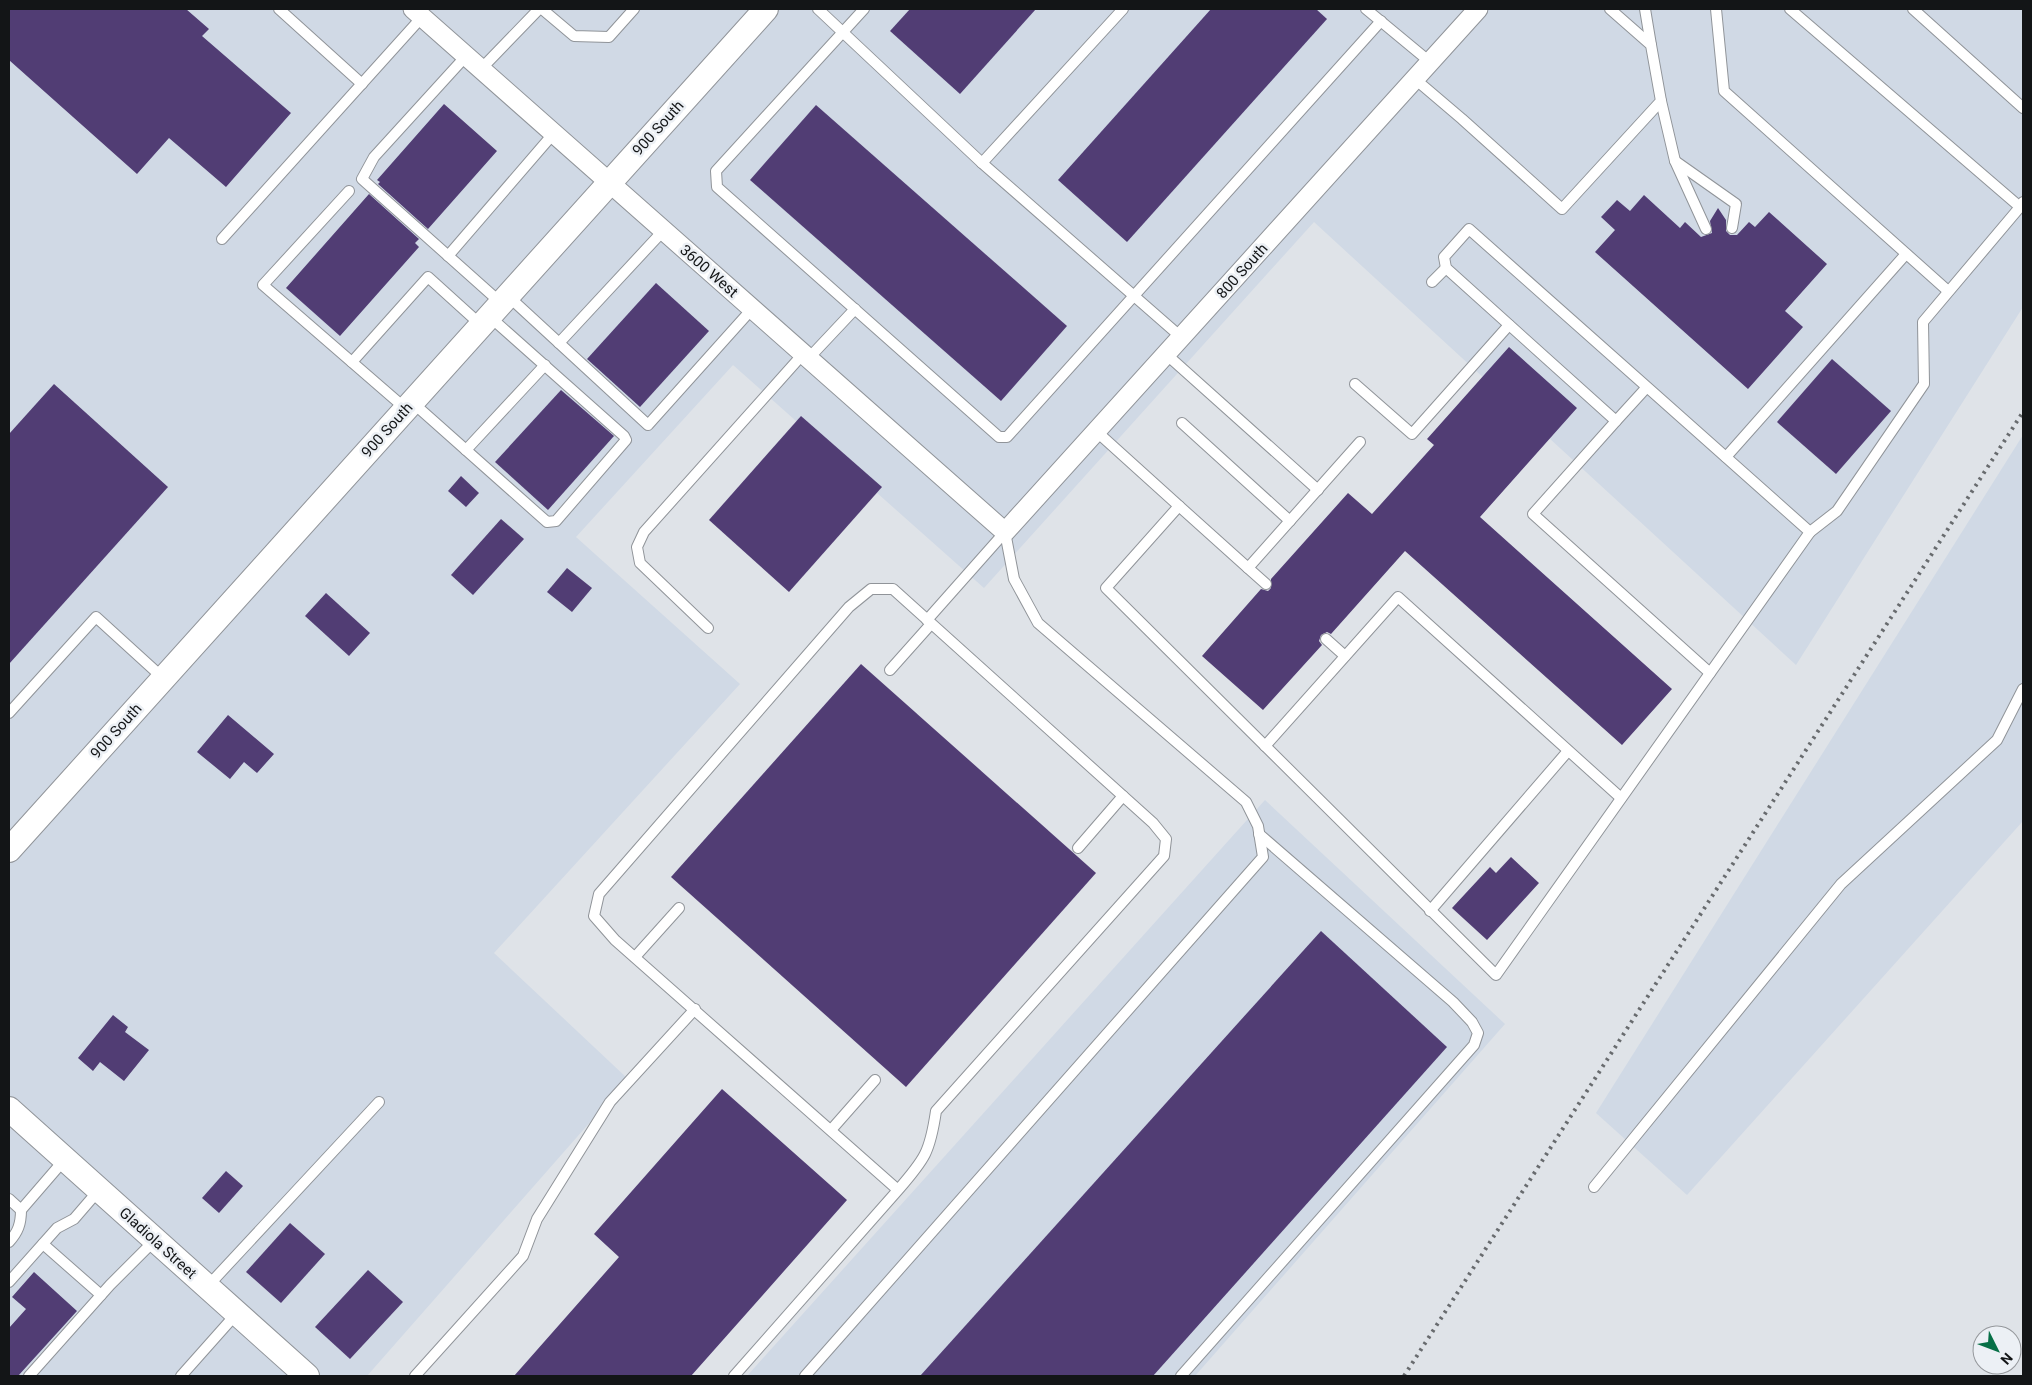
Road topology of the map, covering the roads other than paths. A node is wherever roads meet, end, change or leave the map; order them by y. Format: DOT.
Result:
graph roads {
  1 [pos="279,9"];
  2 [pos="541,9"];
  3 [pos="634,9"];
  4 [pos="766,9"];
  5 [pos="818,9"];
  6 [pos="864,9"];
  7 [pos="1123,9"];
  8 [pos="1366,9"];
  9 [pos="1478,9"];
  10 [pos="1610,9"];
  11 [pos="1645,9"];
  12 [pos="1716,9"];
  13 [pos="1790,9"];
  14 [pos="1913,9"];
  15 [pos="418,13"];
  16 [pos="1380,21"];
  17 [pos="843,32"];
  18 [pos="1651,44"];
  19 [pos="466,56"];
  20 [pos="1430,62"];
  21 [pos="481,69"];
  22 [pos="1415,79"];
  23 [pos="362,84"];
  24 [pos="1661,101"];
  25 [pos="2023,108"];
  26 [pos="554,133"];
  27 [pos="1675,161"];
  28 [pos="982,163"];
  29 [pos="609,183"];
  30 [pos="349,191"];
  31 [pos="2022,204"];
  32 [pos="1732,228"];
  33 [pos="1706,229"];
  34 [pos="663,231"];
  35 [pos="222,239"];
  36 [pos="1906,254"];
  37 [pos="448,256"];
  38 [pos="1446,268"];
  39 [pos="1432,282"];
  40 [pos="1948,292"];
  41 [pos="1134,295"];
  42 [pos="752,309"];
  43 [pos="495,310"];
  44 [pos="855,310"];
  45 [pos="1509,325"];
  46 [pos="1181,337"];
  47 [pos="560,343"];
  48 [pos="1166,354"];
  49 [pos="805,357"];
  50 [pos="352,362"];
  51 [pos="544,365"];
  52 [pos="1355,384"];
  53 [pos="1647,387"];
  54 [pos="409,406"];
  55 [pos="1616,421"];
  56 [pos="1182,423"];
  57 [pos="1096,431"];
  58 [pos="1360,442"];
  59 [pos="466,450"];
  60 [pos="1726,457"];
  61 [pos="1318,490"];
  62 [pos="1178,506"];
  63 [pos="1290,521"];
  64 [pos="1005,532"];
  65 [pos="1810,532"];
  66 [pos="1248,568"];
  67 [pos="1266,584"];
  68 [pos="929,622"];
  69 [pos="708,628"];
  70 [pos="1326,639"];
  71 [pos="1345,656"];
  72 [pos="890,670"];
  73 [pos="1710,673"];
  74 [pos="163,678"];
  75 [pos="2023,689"];
  76 [pos="9,713"];
  77 [pos="1265,746"];
  78 [pos="1568,751"];
  79 [pos="1124,796"];
  80 [pos="1621,798"];
  81 [pos="1259,834"];
  82 [pos="1078,848"];
  83 [pos="9,850"];
  84 [pos="679,908"];
  85 [pos="1430,911"];
  86 [pos="635,957"];
  87 [pos="695,1009"];
  88 [pos="875,1080"];
  89 [pos="379,1102"];
  90 [pos="9,1109"];
  91 [pos="831,1130"];
  92 [pos="65,1159"];
  93 [pos="1594,1187"];
  94 [pos="99,1190"];
  95 [pos="898,1190"];
  96 [pos="9,1199"];
  97 [pos="21,1210"];
  98 [pos="155,1240"];
  99 [pos="9,1242"];
  100 [pos="43,1244"];
  101 [pos="9,1282"];
  102 [pos="207,1287"];
  103 [pos="101,1295"];
  104 [pos="237,1313"];
  105 [pos="29,1376"];
  106 [pos="181,1376"];
  107 [pos="307,1376"];
  108 [pos="415,1376"];
  109 [pos="734,1376"];
  110 [pos="805,1376"];
  111 [pos="1181,1376"];
  1 -- 23 [label="lane"];
  2 -- 3 [label="lane"];
  2 -- 21 [label="lane"];
  4 -- 29 [label="street, 900 South"];
  5 -- 17 [label="lane"];
  6 -- 17 [label="lane"];
  7 -- 28 [label="lane"];
  8 -- 16 [label="lane"];
  9 -- 20 [label="street, 800 South"];
  10 -- 18 [label="lane"];
  11 -- 18 [label="lane"];
  12 -- 36 [label="lane"];
  13 -- 31 [label="lane"];
  14 -- 25 [label="lane"];
  15 -- 19 [label="street, 3600 West"];
  15 -- 23 [label="lane"];
  16 -- 20 [label="lane"];
  16 -- 41 [label="lane"];
  17 -- 28 [label="lane"];
  17 -- 44 [label="lane"];
  18 -- 24 [label="lane"];
  19 -- 21 [label="street, 3600 West"];
  19 -- 37 [label="lane"];
  20 -- 22 [label="street, 800 South"];
  21 -- 26 [label="street, 3600 West"];
  22 -- 24 [label="lane"];
  22 -- 46 [label="street, 800 South"];
  23 -- 35 [label="lane"];
  24 -- 27 [label="lane"];
  26 -- 29 [label="street, 3600 West"];
  26 -- 37 [label="lane"];
  27 -- 32 [label="lane"];
  27 -- 33 [label="lane"];
  28 -- 41 [label="lane"];
  29 -- 34 [label="street, 3600 West"];
  29 -- 43 [label="street, 900 South"];
  30 -- 50 [label="lane"];
  31 -- 40 [label="lane"];
  34 -- 42 [label="street, 3600 West"];
  34 -- 47 [label="lane"];
  36 -- 40 [label="lane"];
  36 -- 60 [label="lane"];
  37 -- 43 [label="lane"];
  38 -- 39 [label="lane"];
  38 -- 45 [label="lane"];
  38 -- 53 [label="lane"];
  40 -- 65 [label="lane"];
  41 -- 44 [label="lane"];
  41 -- 46 [label="lane"];
  42 -- 47 [label="lane"];
  42 -- 49 [label="street, 3600 West"];
  43 -- 47 [label="lane"];
  43 -- 50 [label="lane"];
  43 -- 51 [label="lane"];
  43 -- 54 [label="street, 900 South"];
  44 -- 49 [label="lane"];
  45 -- 52 [label="lane"];
  45 -- 55 [label="lane"];
  46 -- 48 [label="street, 800 South"];
  48 -- 57 [label="street, 800 South"];
  48 -- 61 [label="lane"];
  49 -- 64 [label="street, 3600 West"];
  49 -- 69 [label="lane"];
  50 -- 54 [label="lane"];
  51 -- 59 [label="lane"];
  51 -- 59 [label="lane"];
  53 -- 55 [label="lane"];
  53 -- 60 [label="lane"];
  54 -- 59 [label="lane"];
  54 -- 74 [label="street, 900 South"];
  55 -- 73 [label="lane"];
  56 -- 63 [label="lane"];
  57 -- 62 [label="lane"];
  57 -- 64 [label="street, 800 South"];
  58 -- 61 [label="lane"];
  60 -- 65 [label="lane"];
  61 -- 63 [label="lane"];
  62 -- 66 [label="lane"];
  62 -- 77 [label="lane"];
  63 -- 66 [label="lane"];
  64 -- 68 [label="lane"];
  64 -- 81 [label="lane"];
  65 -- 73 [label="lane"];
  66 -- 67 [label="lane"];
  68 -- 72 [label="lane"];
  68 -- 79 [label="lane"];
  68 -- 86 [label="lane"];
  70 -- 71 [label="lane"];
  71 -- 77 [label="lane"];
  71 -- 78 [label="lane"];
  73 -- 80 [label="lane"];
  74 -- 76 [label="lane"];
  74 -- 83 [label="street, 900 South"];
  75 -- 93 [label="lane"];
  77 -- 85 [label="lane"];
  78 -- 80 [label="lane"];
  78 -- 85 [label="lane"];
  79 -- 82 [label="lane"];
  79 -- 95 [label="lane"];
  80 -- 85 [label="lane"];
  81 -- 110 [label="lane"];
  81 -- 111 [label="lane"];
  84 -- 86 [label="lane"];
  86 -- 87 [label="lane"];
  87 -- 91 [label="lane"];
  87 -- 108 [label="lane"];
  88 -- 91 [label="lane"];
  89 -- 102 [label="lane"];
  90 -- 92 [label="street, Gladiola Street"];
  91 -- 95 [label="lane"];
  92 -- 94 [label="street, Gladiola Street"];
  92 -- 97 [label="lane"];
  94 -- 98 [label="street, Gladiola Street"];
  94 -- 100 [label="lane"];
  95 -- 109 [label="lane"];
  96 -- 97 [label="lane"];
  97 -- 99 [label="lane"];
  98 -- 102 [label="street, Gladiola Street"];
  98 -- 103 [label="lane"];
  100 -- 101 [label="lane"];
  100 -- 103 [label="lane"];
  102 -- 104 [label="street, Gladiola Street"];
  103 -- 105 [label="lane"];
  104 -- 106 [label="lane"];
  104 -- 107 [label="street, Gladiola Street"];
}
